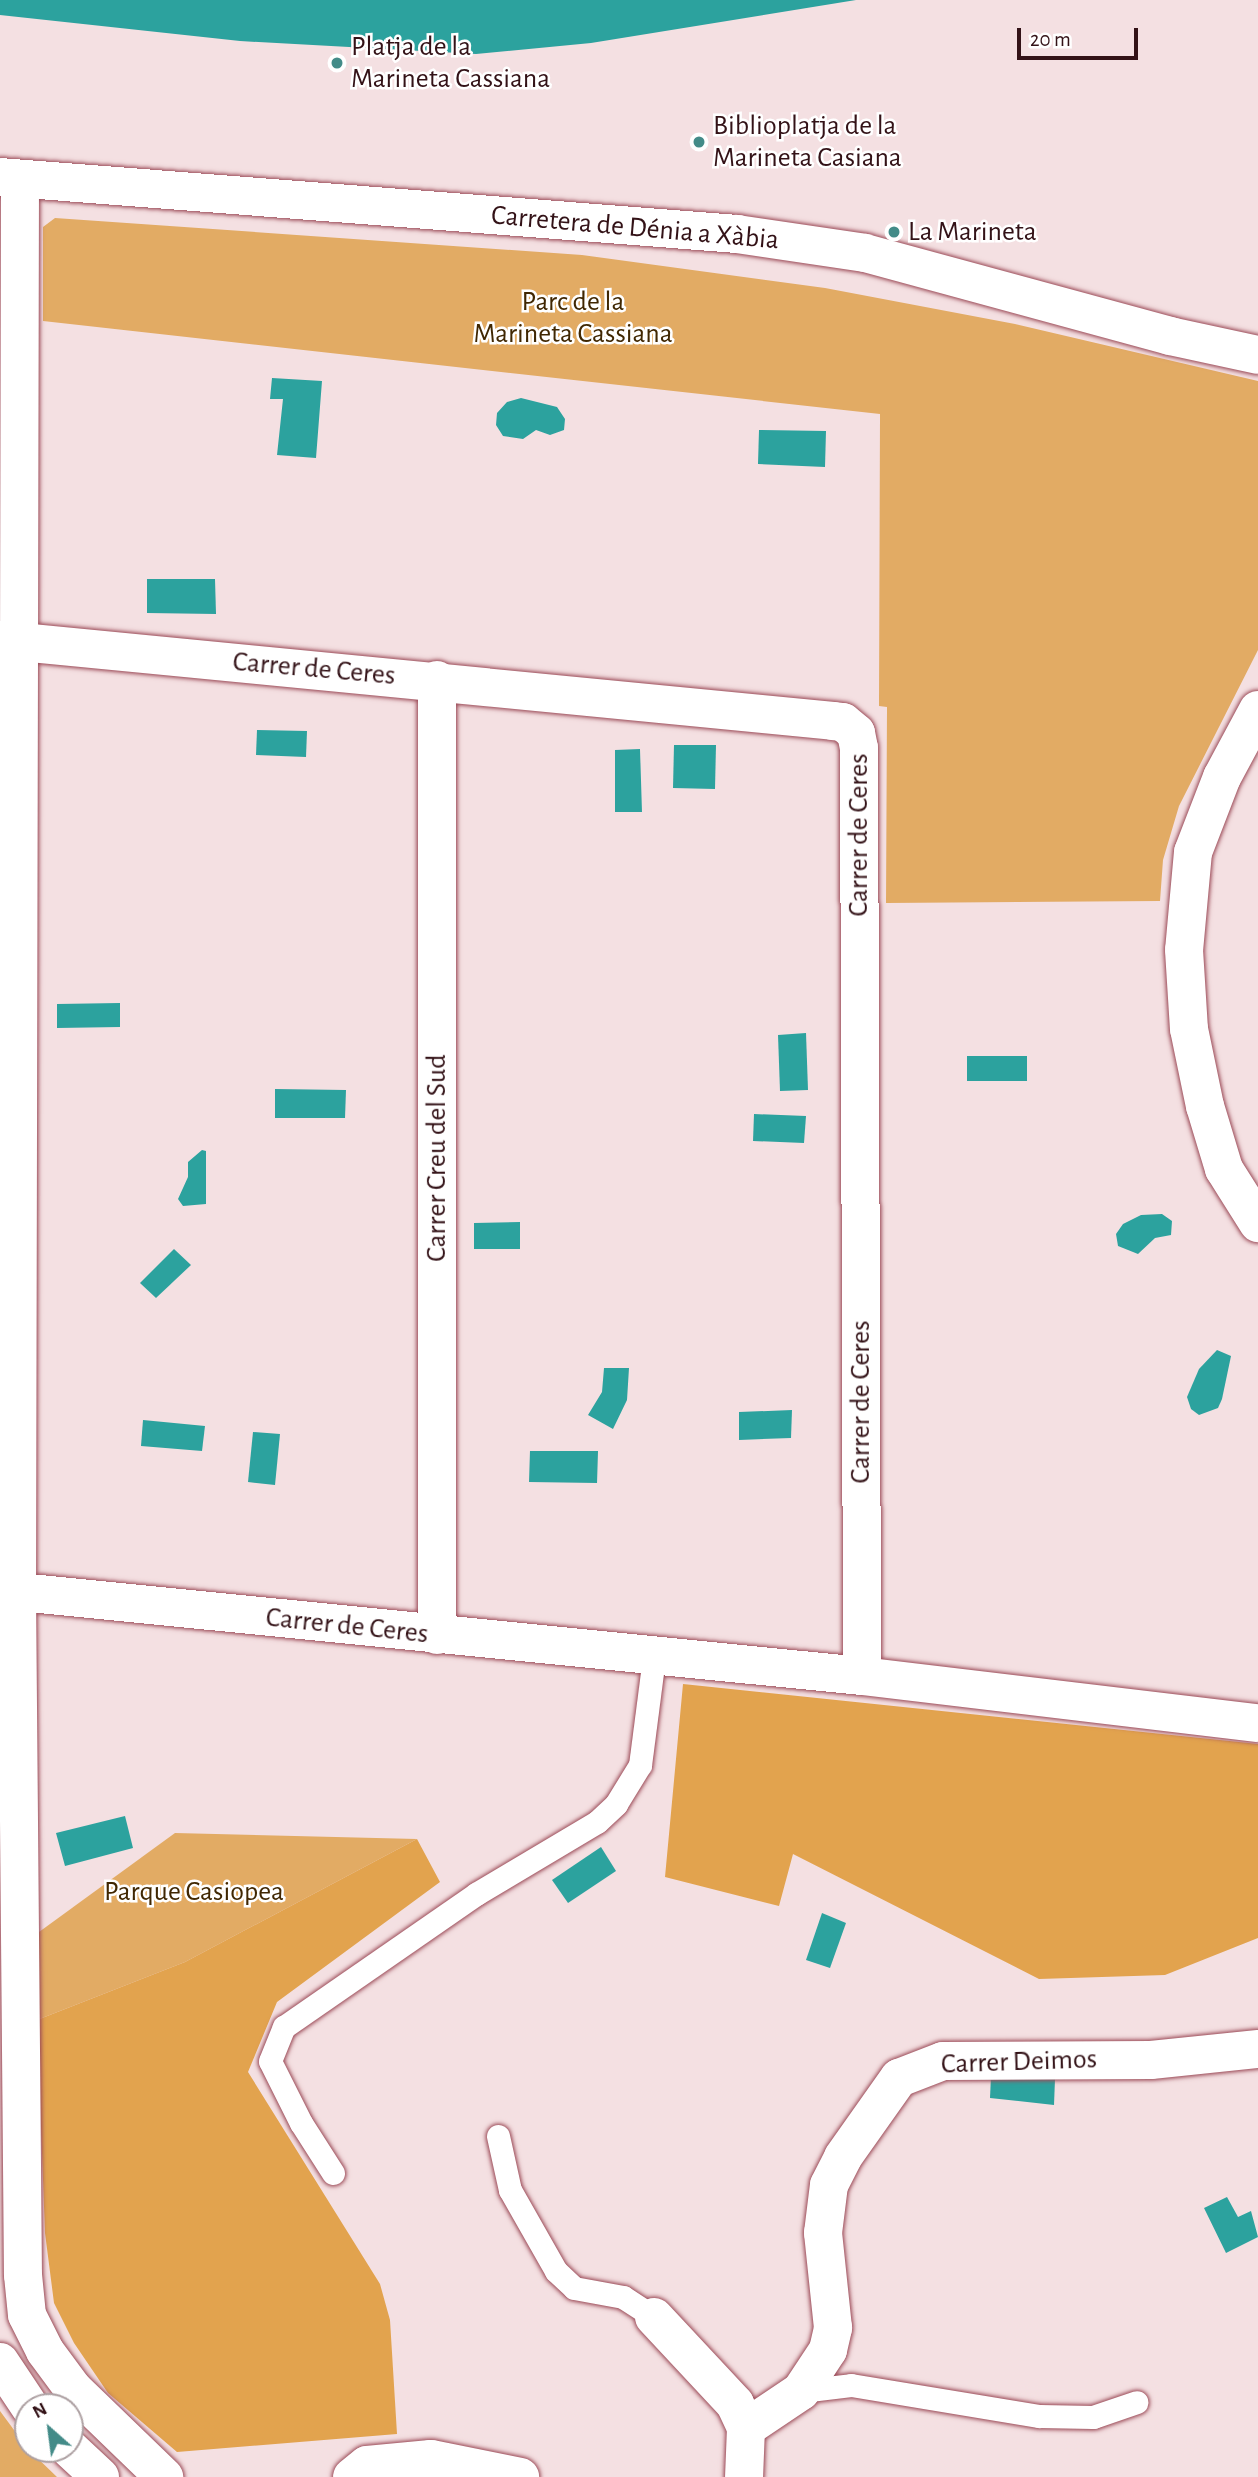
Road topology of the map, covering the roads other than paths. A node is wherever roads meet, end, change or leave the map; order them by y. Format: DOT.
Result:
graph roads {
  1 [pos="10,178"];
  2 [pos="1258,355"];
  3 [pos="10,640"];
  4 [pos="437,680"];
  5 [pos="1258,710"];
  6 [pos="1258,1223"];
  7 [pos="9,1591"];
  8 [pos="437,1635"];
  9 [pos="654,1657"];
  10 [pos="862,1676"];
  11 [pos="1258,1723"];
  12 [pos="1258,2049"];
  13 [pos="498,2136"];
  14 [pos="332,2172"];
  15 [pos="654,2317"];
  16 [pos="0,2362"];
  17 [pos="801,2391"];
  18 [pos="21,2393"];
  19 [pos="1137,2402"];
  20 [pos="746,2428"];
  21 [pos="84,2462"];
  22 [pos="100,2477"];
  23 [pos="164,2477"];
  24 [pos="352,2477"];
  25 [pos="520,2477"];
  26 [pos="744,2477"];
  1 -- 2 [label="street, Carretera de Dénia a Xàbia"];
  1 -- 3 [label="street"];
  3 -- 4 [label="street, Carrer de Ceres"];
  3 -- 7 [label="street"];
  4 -- 8 [label="street, Carrer Creu del Sud"];
  4 -- 10 [label="street, Carrer de Ceres"];
  5 -- 6 [label="street"];
  7 -- 8 [label="street, Carrer de Ceres"];
  7 -- 23 [label="street"];
  8 -- 9 [label="street, Carrer de Ceres"];
  9 -- 10 [label="street, Carrer de Ceres"];
  9 -- 14 [label="lane"];
  10 -- 11 [label="street, Carrer de Ceres"];
  12 -- 17 [label="street, Carrer Deimos"];
  13 -- 15 [label="lane"];
  15 -- 20 [label="street"];
  16 -- 18 [label="street"];
  17 -- 19 [label="lane"];
  17 -- 20 [label="street, Carrer Deimos"];
  20 -- 26 [label="street"];
  21 -- 22 [label="street"];
  24 -- 25 [label="street"];
}
